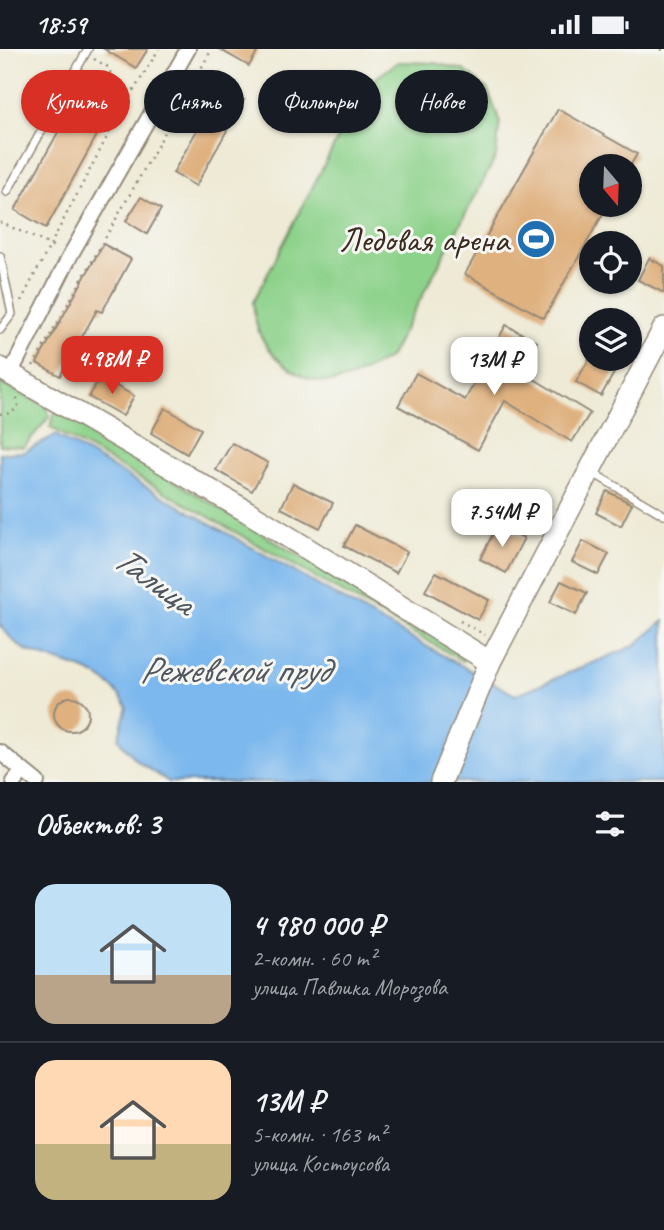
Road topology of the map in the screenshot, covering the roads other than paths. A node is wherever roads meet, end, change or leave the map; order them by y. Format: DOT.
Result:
graph roads {
  1 [pos="188,49"];
  2 [pos="83,50"];
  3 [pos="7,192"];
  4 [pos="0,256"];
  5 [pos="664,328"];
  6 [pos="0,330"];
  7 [pos="7,378"];
  8 [pos="590,471"];
  9 [pos="664,515"];
  10 [pos="490,661"];
  11 [pos="0,752"];
  12 [pos="19,776"];
  13 [pos="37,782"];
  14 [pos="441,782"];
  1 -- 7 [label="street"];
  2 -- 3 [label="lane"];
  4 -- 6 [label="lane"];
  5 -- 8 [label="main road"];
  7 -- 10 [label="main road"];
  8 -- 9 [label="lane"];
  8 -- 10 [label="main road"];
  10 -- 14 [label="main road"];
  11 -- 12 [label="street"];
  12 -- 13 [label="street"];
}
